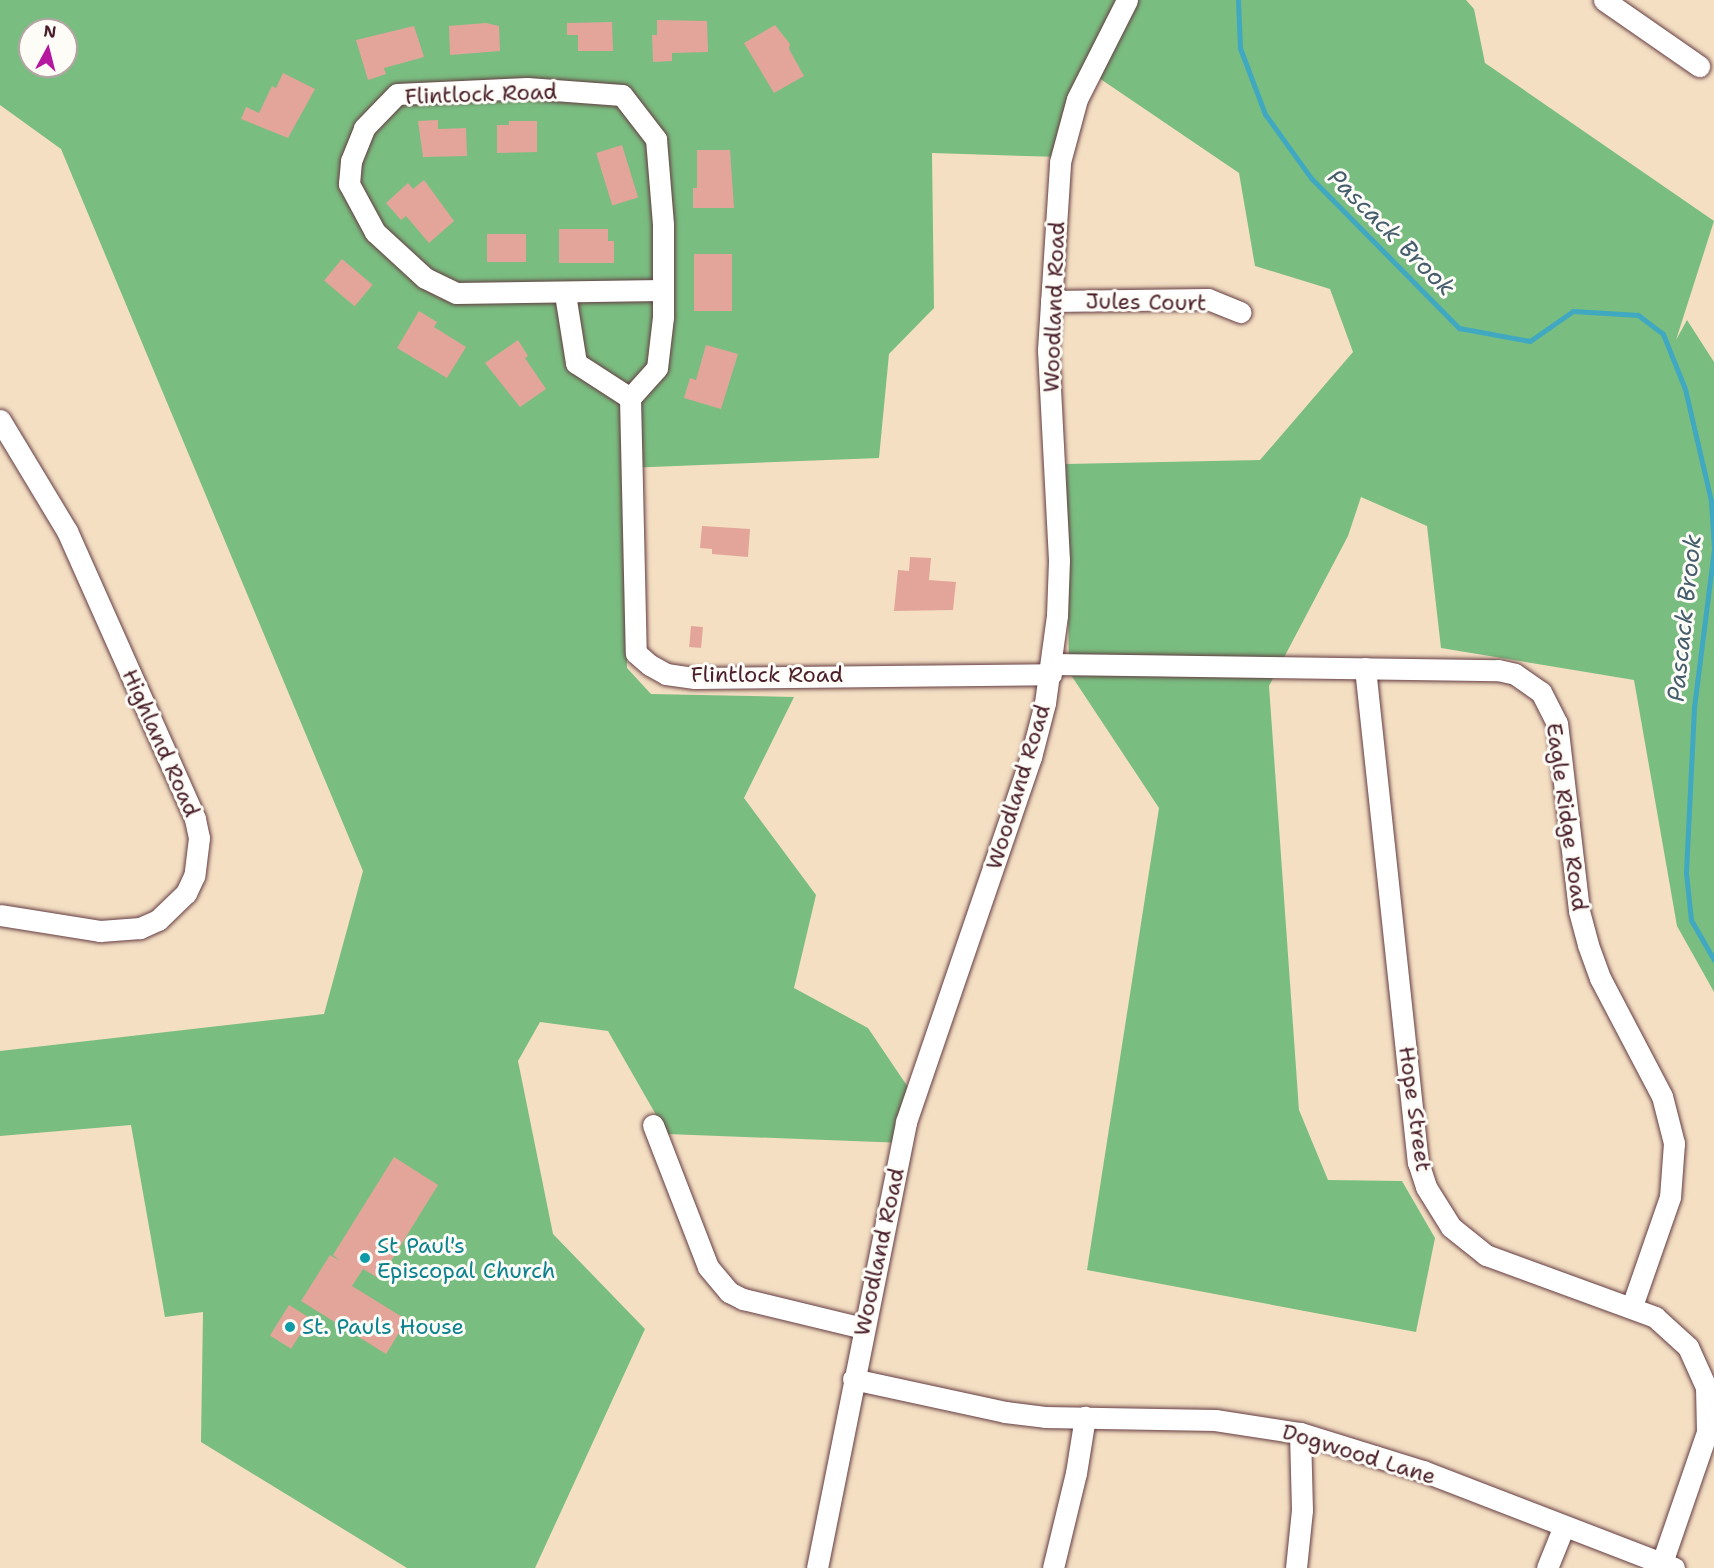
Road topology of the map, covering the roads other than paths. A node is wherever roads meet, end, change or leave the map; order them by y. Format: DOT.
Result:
graph roads {
  1 [pos="1127,0"];
  2 [pos="1604,0"];
  3 [pos="1699,66"];
  4 [pos="662,290"];
  5 [pos="565,294"];
  6 [pos="1051,301"];
  7 [pos="1240,312"];
  8 [pos="630,398"];
  9 [pos="0,420"];
  10 [pos="1365,668"];
  11 [pos="1051,669"];
  12 [pos="0,915"];
  13 [pos="653,1125"];
  14 [pos="1632,1306"];
  15 [pos="863,1328"];
  16 [pos="853,1379"];
  17 [pos="1085,1417"];
  18 [pos="1300,1433"];
  19 [pos="1564,1526"];
  20 [pos="1668,1566"];
  21 [pos="817,1568"];
  22 [pos="1053,1568"];
  23 [pos="1296,1568"];
  24 [pos="1547,1568"];
  1 -- 6 [label="street, Woodland Road"];
  2 -- 3 [label="street"];
  4 -- 5 [label="street, Flintlock Road"];
  4 -- 5 [label="street, Flintlock Road"];
  4 -- 8 [label="street, Flintlock Road"];
  5 -- 8 [label="street"];
  6 -- 7 [label="street, Jules Court"];
  6 -- 11 [label="street, Woodland Road"];
  8 -- 11 [label="street, Flintlock Road"];
  9 -- 12 [label="street, Highland Road"];
  10 -- 11 [label="street, Eagle Ridge Road"];
  10 -- 14 [label="street, Hope Street"];
  10 -- 14 [label="street, Eagle Ridge Road"];
  11 -- 15 [label="street, Woodland Road"];
  13 -- 15 [label="street"];
  14 -- 20 [label="street, Hope Street"];
  15 -- 16 [label="street, Woodland Road"];
  16 -- 17 [label="street, Dogwood Lane"];
  16 -- 21 [label="street, Woodland Road"];
  17 -- 18 [label="street, Dogwood Lane"];
  17 -- 22 [label="street"];
  18 -- 19 [label="street, Dogwood Lane"];
  18 -- 23 [label="street"];
  19 -- 20 [label="street, Dogwood Lane"];
  19 -- 24 [label="street"];
}
